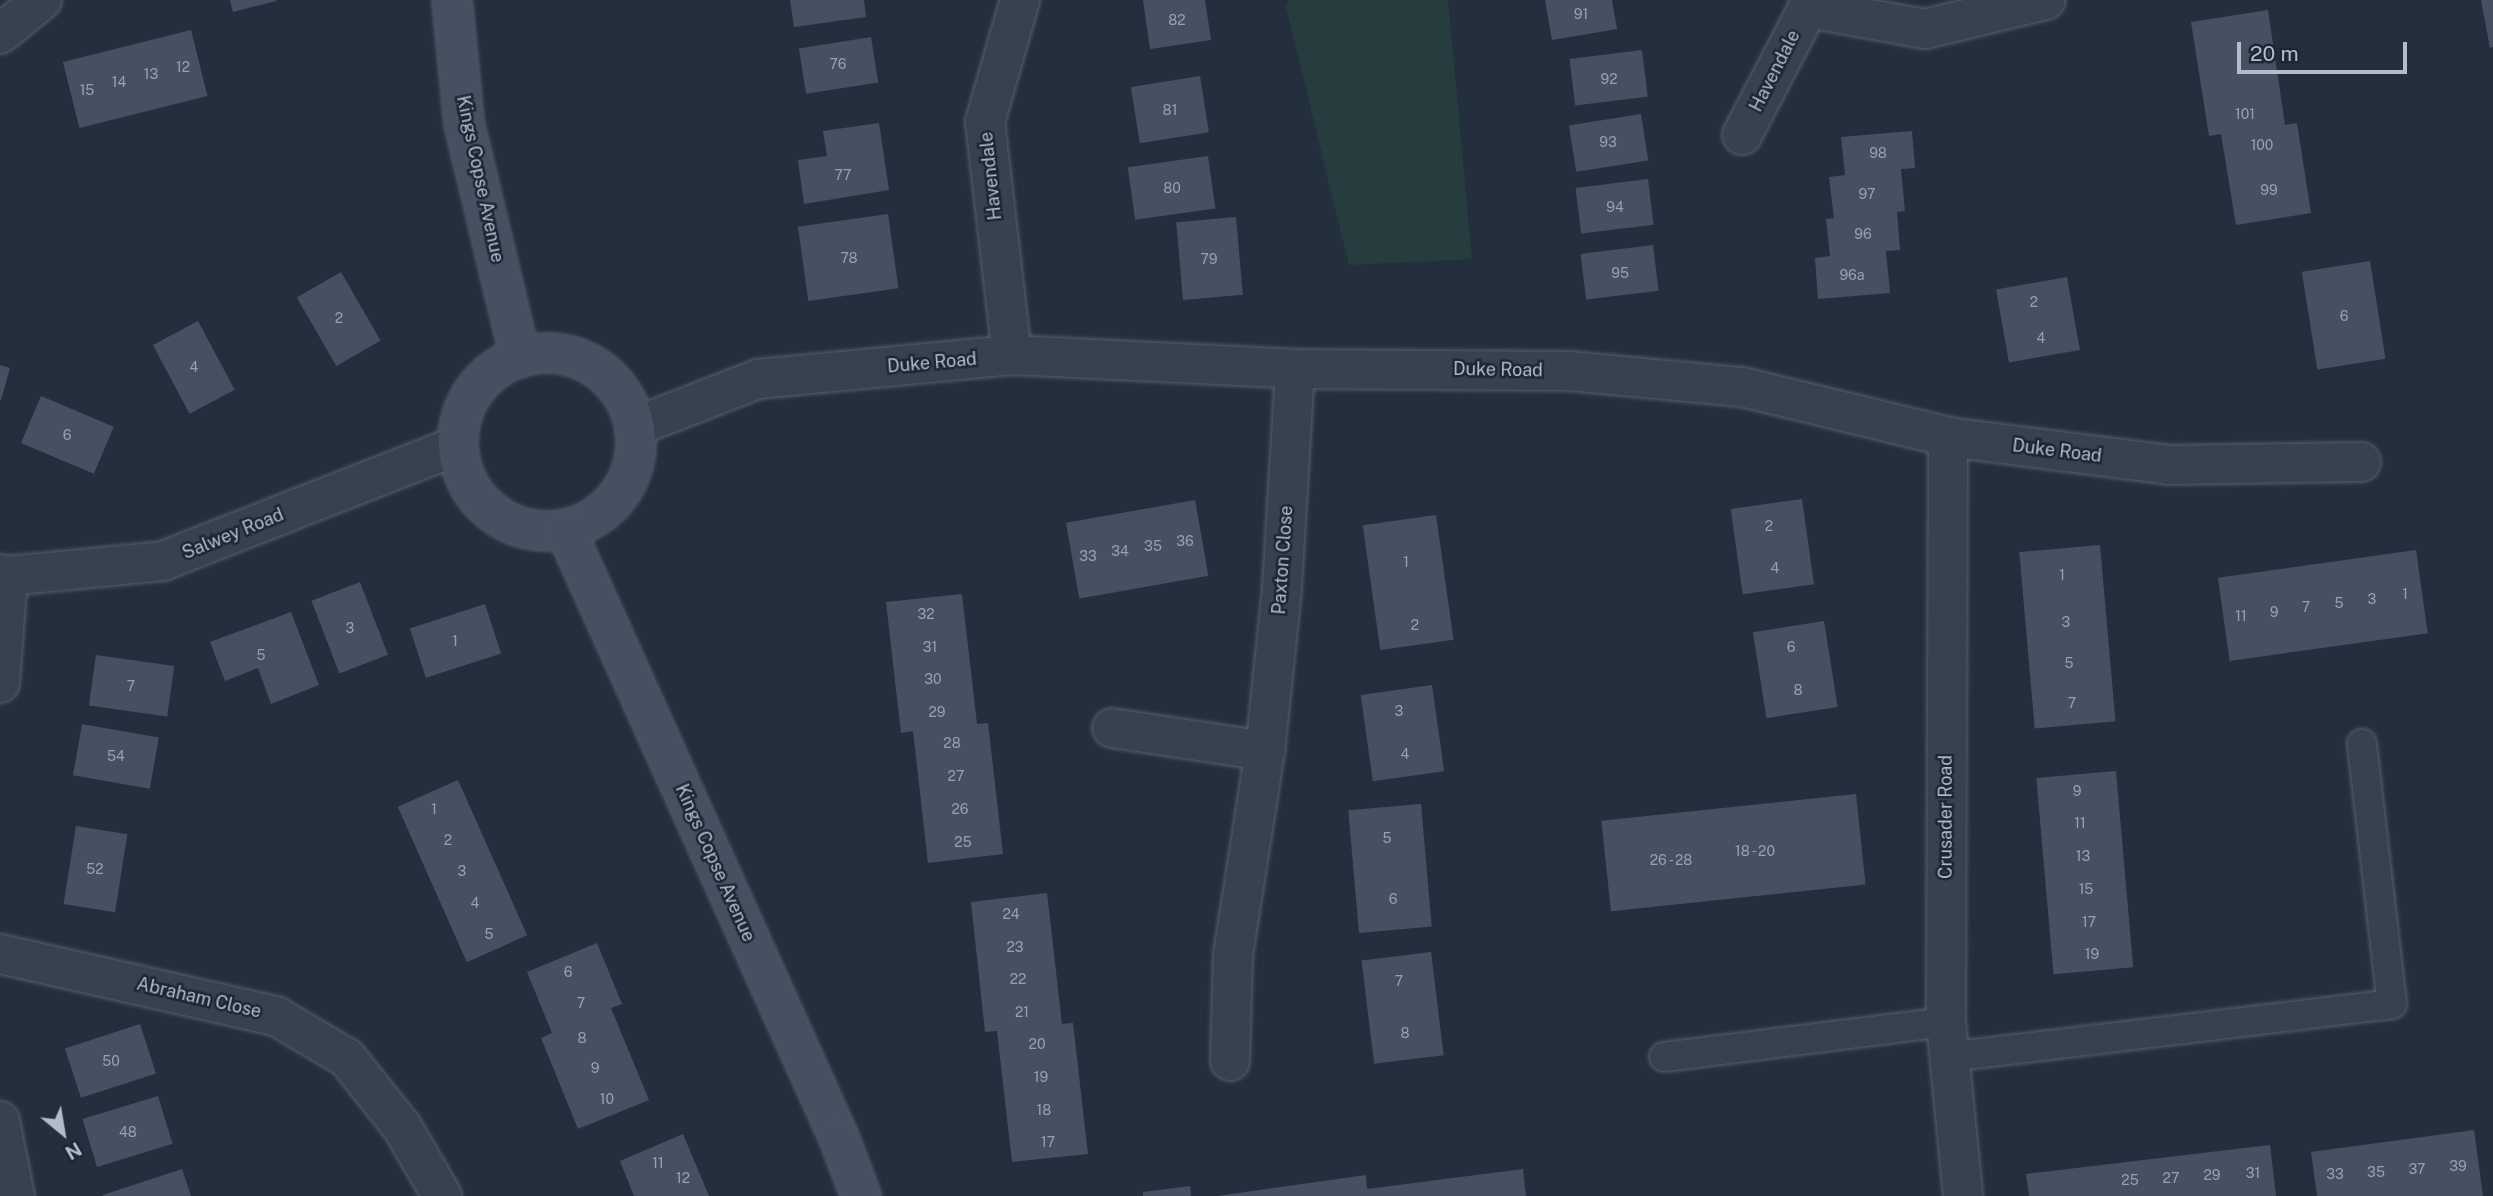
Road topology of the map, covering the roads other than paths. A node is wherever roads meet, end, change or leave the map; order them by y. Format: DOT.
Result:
graph roads {
  1 [pos="43,0"];
  2 [pos="452,0"];
  3 [pos="1020,0"];
  4 [pos="2046,0"];
  5 [pos="1808,4"];
  6 [pos="0,34"];
  7 [pos="1742,135"];
  8 [pos="1012,355"];
  9 [pos="520,357"];
  10 [pos="1295,369"];
  11 [pos="637,426"];
  12 [pos="1948,437"];
  13 [pos="456,446"];
  14 [pos="2361,462"];
  15 [pos="566,531"];
  16 [pos="4,575"];
  17 [pos="0,683"];
  18 [pos="1112,729"];
  19 [pos="2362,744"];
  20 [pos="1265,751"];
  21 [pos="0,954"];
  22 [pos="1947,1039"];
  23 [pos="1664,1057"];
  24 [pos="1230,1061"];
  25 [pos="0,1121"];
  26 [pos="15,1196"];
  27 [pos="442,1196"];
  28 [pos="861,1196"];
  29 [pos="1963,1196"];
  1 -- 6 [label="street"];
  2 -- 9 [label="street, Kings Copse Avenue"];
  3 -- 8 [label="street, Havendale"];
  4 -- 5 [label="street, Havendale"];
  5 -- 7 [label="street, Havendale"];
  8 -- 10 [label="street, Duke Road"];
  8 -- 11 [label="street, Duke Road"];
  9 -- 11 [label="street"];
  9 -- 13 [label="street"];
  10 -- 12 [label="street, Duke Road"];
  10 -- 20 [label="street, Paxton Close"];
  11 -- 15 [label="street"];
  12 -- 14 [label="street, Duke Road"];
  12 -- 22 [label="street, Crusader Road"];
  13 -- 15 [label="street"];
  13 -- 16 [label="street, Salwey Road"];
  15 -- 28 [label="street, Kings Copse Avenue"];
  16 -- 17 [label="street"];
  18 -- 20 [label="street"];
  19 -- 22 [label="lane"];
  20 -- 24 [label="street, Paxton Close"];
  21 -- 27 [label="street, Abraham Close"];
  22 -- 23 [label="lane"];
  22 -- 29 [label="street, Crusader Road"];
  25 -- 26 [label="street"];
}
